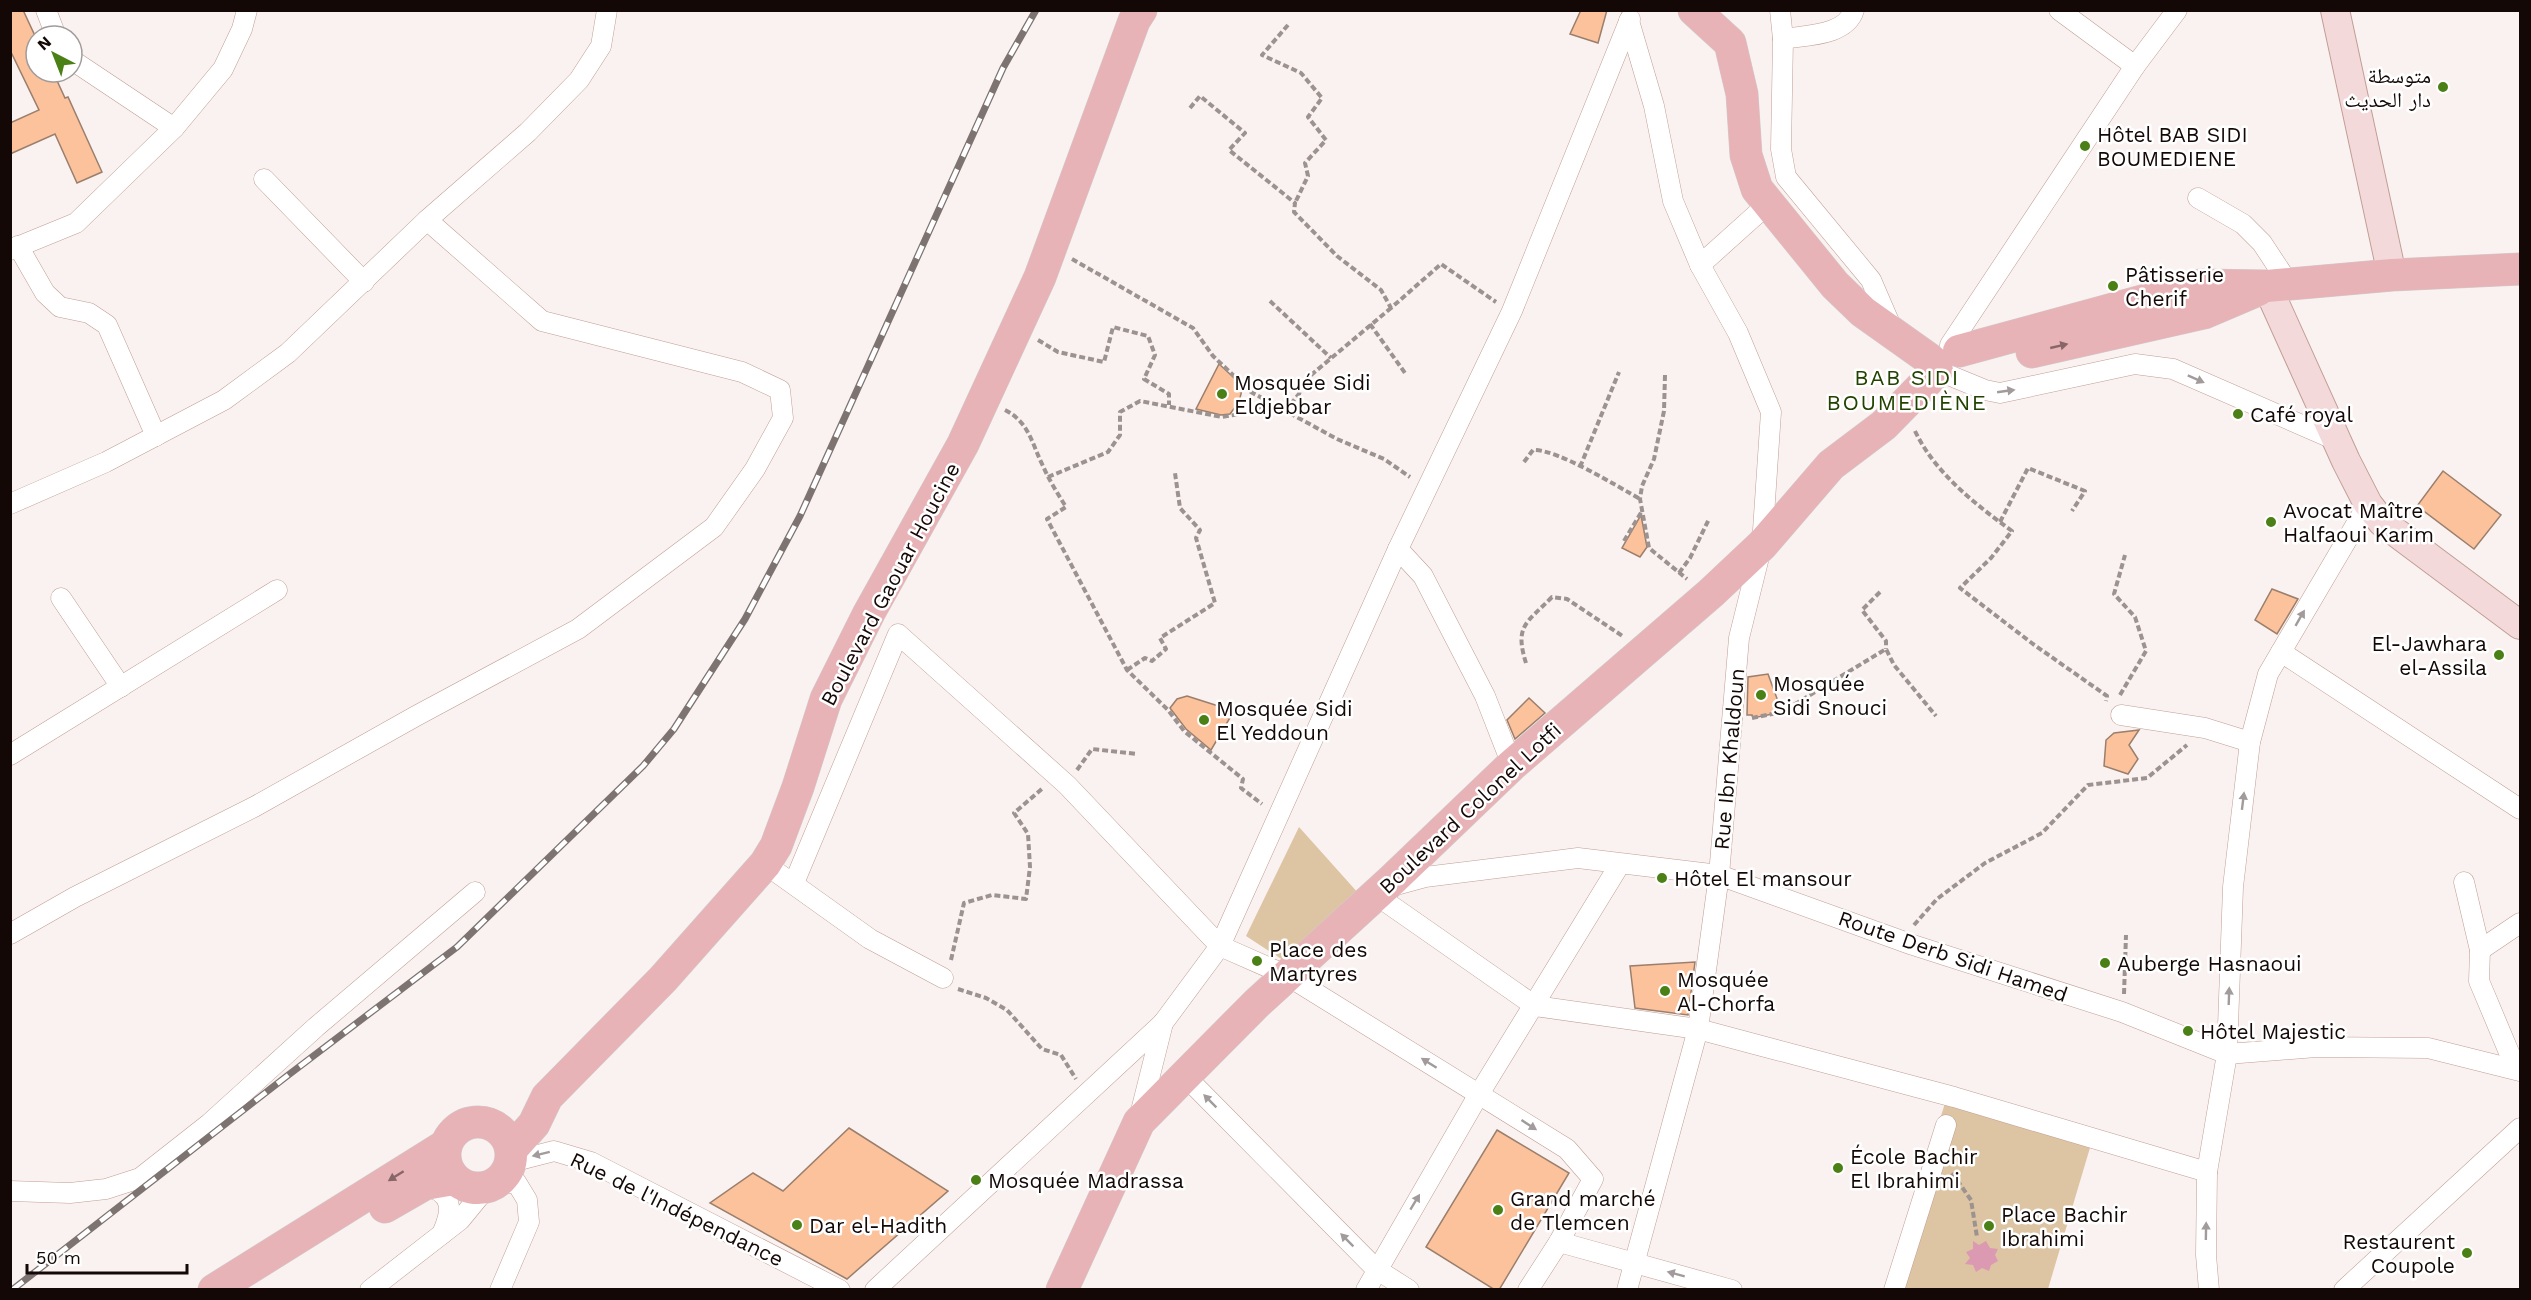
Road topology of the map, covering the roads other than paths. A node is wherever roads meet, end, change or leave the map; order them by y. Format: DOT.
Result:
graph roads {
  1 [pos="247,10"];
  2 [pos="608,10"];
  3 [pos="1142,10"];
  4 [pos="1694,10"];
  5 [pos="1780,10"];
  6 [pos="1854,10"];
  7 [pos="2059,10"];
  8 [pos="2177,10"];
  9 [pos="2335,10"];
  10 [pos="1631,16"];
  11 [pos="1783,39"];
  12 [pos="2135,66"];
  13 [pos="84,68"];
  14 [pos="174,128"];
  15 [pos="264,179"];
  16 [pos="2198,198"];
  17 [pos="1769,203"];
  18 [pos="427,220"];
  19 [pos="14,248"];
  20 [pos="1700,265"];
  21 [pos="2520,269"];
  22 [pos="2392,275"];
  23 [pos="364,282"];
  24 [pos="2278,285"];
  25 [pos="1894,333"];
  26 [pos="1948,362"];
  27 [pos="156,436"];
  28 [pos="2336,440"];
  29 [pos="10,504"];
  30 [pos="2368,504"];
  31 [pos="1762,545"];
  32 [pos="1398,549"];
  33 [pos="277,590"];
  34 [pos="61,598"];
  35 [pos="2520,625"];
  36 [pos="2281,652"];
  37 [pos="121,687"];
  38 [pos="2115,713"];
  39 [pos="2250,742"];
  40 [pos="10,755"];
  41 [pos="1512,765"];
  42 [pos="2520,809"];
  43 [pos="765,864"];
  44 [pos="1620,864"];
  45 [pos="1719,875"];
  46 [pos="2464,882"];
  47 [pos="794,883"];
  48 [pos="475,892"];
  49 [pos="1379,892"];
  50 [pos="2520,923"];
  51 [pos="10,934"];
  52 [pos="1221,946"];
  53 [pos="2480,950"];
  54 [pos="1288,976"];
  55 [pos="944,979"];
  56 [pos="1535,1006"];
  57 [pos="1163,1023"];
  58 [pos="1698,1029"];
  59 [pos="2226,1054"];
  60 [pos="2518,1070"];
  61 [pos="1185,1076"];
  62 [pos="1479,1094"];
  63 [pos="547,1097"];
  64 [pos="1139,1122"];
  65 [pos="491,1124"];
  66 [pos="1946,1125"];
  67 [pos="2520,1128"];
  68 [pos="446,1145"];
  69 [pos="2207,1172"];
  70 [pos="479,1175"];
  71 [pos="10,1191"];
  72 [pos="442,1234"];
  73 [pos="1559,1242"];
  74 [pos="1635,1263"];
  75 [pos="1376,1269"];
  76 [pos="214,1290"];
  77 [pos="255,1290"];
  78 [pos="370,1290"];
  79 [pos="500,1290"];
  80 [pos="840,1290"];
  81 [pos="875,1290"];
  82 [pos="1062,1290"];
  83 [pos="1366,1290"];
  84 [pos="1409,1290"];
  85 [pos="1528,1290"];
  86 [pos="1627,1290"];
  87 [pos="1732,1290"];
  88 [pos="1894,1290"];
  89 [pos="2209,1290"];
  90 [pos="2344,1290"];
  1 -- 14 [label="street"];
  2 -- 18 [label="street"];
  3 -- 43 [label="main road, Boulevard Gaouar Houcine"];
  4 -- 17 [label="main road"];
  5 -- 11 [label="street"];
  6 -- 11 [label="street"];
  7 -- 12 [label="street"];
  8 -- 12 [label="street"];
  9 -- 22 [label="main road"];
  10 -- 20 [label="street, Rue Ibn Khaldoun"];
  10 -- 32 [label="street"];
  11 -- 25 [label="street"];
  12 -- 26 [label="street"];
  13 -- 14 [label="street"];
  14 -- 19 [label="street"];
  15 -- 23 [label="street"];
  16 -- 24 [label="street"];
  17 -- 20 [label="street"];
  17 -- 25 [label="main road"];
  18 -- 23 [label="street"];
  18 -- 51 [label="street"];
  19 -- 27 [label="street"];
  20 -- 31 [label="street, Rue Ibn Khaldoun"];
  21 -- 22 [label="main road"];
  22 -- 24 [label="main road"];
  23 -- 27 [label="street"];
  24 -- 26 [label="main road"];
  24 -- 28 [label="main road"];
  25 -- 26 [label="main road"];
  26 -- 28 [label="street, one-way"];
  26 -- 31 [label="main road, Boulevard Colonel Lotfi"];
  27 -- 29 [label="street"];
  28 -- 30 [label="main road"];
  30 -- 35 [label="main road"];
  36 -- 30 [label="street, one-way"];
  31 -- 41 [label="main road, Boulevard Colonel Lotfi"];
  31 -- 45 [label="street, Rue Ibn Khaldoun"];
  32 -- 41 [label="street"];
  32 -- 52 [label="street"];
  33 -- 37 [label="street"];
  34 -- 37 [label="street"];
  36 -- 39 [label="street"];
  36 -- 42 [label="street"];
  37 -- 40 [label="street"];
  38 -- 39 [label="street"];
  59 -- 39 [label="street, one-way"];
  41 -- 49 [label="main road, Boulevard Colonel Lotfi"];
  43 -- 47 [label="street"];
  43 -- 63 [label="main road, Boulevard Gaouar Houcine"];
  44 -- 45 [label="street, Route Derb Sidi Hamed"];
  44 -- 49 [label="street, Route Derb Sidi Hamed"];
  44 -- 56 [label="street"];
  45 -- 58 [label="street, Rue Ibn Khaldoun"];
  45 -- 59 [label="street, Route Derb Sidi Hamed"];
  46 -- 53 [label="street"];
  47 -- 52 [label="street"];
  47 -- 55 [label="street"];
  48 -- 71 [label="street"];
  49 -- 54 [label="main road, Boulevard Colonel Lotfi"];
  49 -- 56 [label="street"];
  50 -- 53 [label="street"];
  52 -- 54 [label="street"];
  52 -- 57 [label="street"];
  53 -- 60 [label="street"];
  54 -- 61 [label="main road, Boulevard Colonel Lotfi"];
  62 -- 54 [label="street, one-way"];
  56 -- 58 [label="street"];
  56 -- 62 [label="street"];
  57 -- 64 [label="street"];
  57 -- 81 [label="street"];
  58 -- 69 [label="street"];
  58 -- 74 [label="street, Rue Ibn Khaldoun"];
  59 -- 60 [label="street, Route Derb Sidi Hamed"];
  59 -- 69 [label="street"];
  61 -- 64 [label="main road, Boulevard Colonel Lotfi"];
  75 -- 61 [label="street, one-way"];
  62 -- 73 [label="street, one-way"];
  75 -- 62 [label="street, one-way"];
  63 -- 65 [label="main road"];
  63 -- 70 [label="main road"];
  64 -- 82 [label="main road, Boulevard Colonel Lotfi"];
  65 -- 68 [label="main road"];
  65 -- 70 [label="main road"];
  66 -- 88 [label="street"];
  67 -- 90 [label="street"];
  68 -- 70 [label="main road"];
  68 -- 76 [label="main road, one-way"];
  89 -- 69 [label="street, one-way"];
  70 -- 72 [label="street"];
  70 -- 72 [label="street"];
  70 -- 77 [label="main road"];
  70 -- 79 [label="street"];
  80 -- 70 [label="street, Rue de l'Indépendance, one-way"];
  72 -- 78 [label="street"];
  73 -- 74 [label="street"];
  73 -- 85 [label="street"];
  74 -- 86 [label="street, Rue Ibn Khaldoun"];
  87 -- 74 [label="street, one-way"];
  75 -- 83 [label="street"];
  75 -- 84 [label="street"];
}
